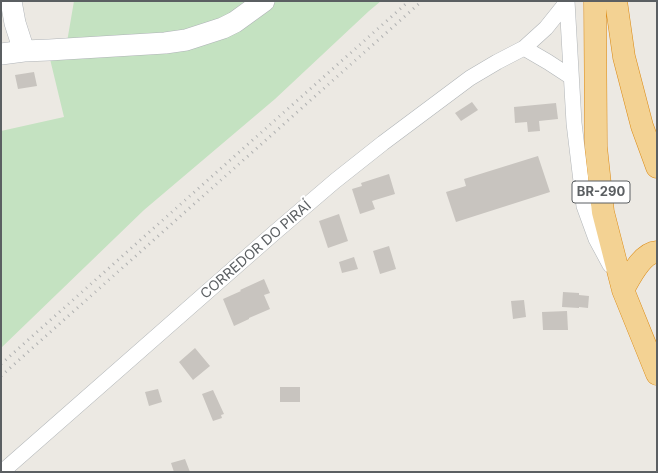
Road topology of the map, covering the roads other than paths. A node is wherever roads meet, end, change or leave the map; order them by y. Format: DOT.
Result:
graph roads {
  1 [pos="11,1"];
  2 [pos="264,1"];
  3 [pos="596,1"];
  4 [pos="616,1"];
  5 [pos="567,2"];
  6 [pos="524,48"];
  7 [pos="24,51"];
  8 [pos="1,54"];
  9 [pos="571,76"];
  10 [pos="657,167"];
  11 [pos="657,252"];
  12 [pos="623,290"];
  13 [pos="657,374"];
  14 [pos="2,472"];
  1 -- 7 [label="main road"];
  2 -- 7 [label="main road"];
  3 -- 12 [label="highway, BR-290"];
  4 -- 10 [label="highway"];
  5 -- 6 [label="street, CORREDOR DO PIRAÍ"];
  5 -- 9 [label="street"];
  6 -- 9 [label="street"];
  6 -- 14 [label="street, CORREDOR DO PIRAÍ"];
  7 -- 8 [label="main road"];
  9 -- 12 [label="street"];
  11 -- 12 [label="highway"];
  12 -- 13 [label="highway, BR-290"];
}
